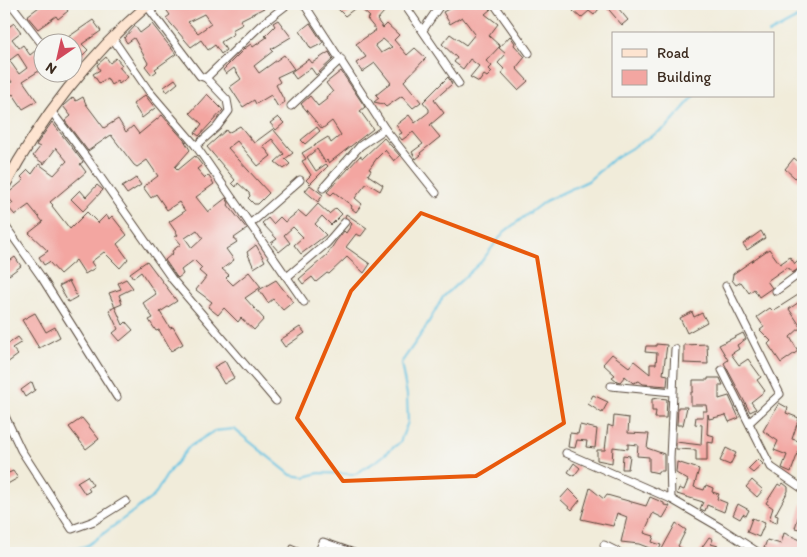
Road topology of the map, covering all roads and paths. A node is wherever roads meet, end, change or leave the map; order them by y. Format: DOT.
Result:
graph roads {
  1 [pos="11,4"];
  2 [pos="288,4"];
  3 [pos="304,4"];
  4 [pos="404,4"];
  5 [pos="442,4"];
  6 [pos="494,4"];
  7 [pos="148,5"];
  8 [pos="423,30"];
  9 [pos="33,32"];
  10 [pos="113,38"];
  11 [pos="529,53"];
  12 [pos="341,59"];
  13 [pos="206,78"];
  14 [pos="73,83"];
  15 [pos="459,84"];
  16 [pos="292,106"];
  17 [pos="52,112"];
  18 [pos="385,129"];
  19 [pos="196,146"];
  20 [pos="300,180"];
  21 [pos="4,187"];
  22 [pos="323,188"];
  23 [pos="436,193"];
  24 [pos="344,222"];
  25 [pos="4,224"];
  26 [pos="250,224"];
  27 [pos="803,271"];
  28 [pos="287,277"];
  29 [pos="726,286"];
  30 [pos="776,291"];
  31 [pos="304,302"];
  32 [pos="675,349"];
  33 [pos="722,370"];
  34 [pos="611,386"];
  35 [pos="672,392"];
  36 [pos="117,397"];
  37 [pos="276,401"];
  38 [pos="4,414"];
  39 [pos="750,422"];
  40 [pos="566,453"];
  41 [pos="803,489"];
  42 [pos="670,499"];
  43 [pos="126,501"];
  44 [pos="604,545"];
  45 [pos="318,553"];
  46 [pos="354,553"];
  47 [pos="620,553"];
  48 [pos="758,553"];
  1 -- 9 [label="street"];
  2 -- 13 [label="street"];
  3 -- 12 [label="street"];
  4 -- 8 [label="street"];
  5 -- 8 [label="street"];
  6 -- 11 [label="street"];
  7 -- 10 [label="street"];
  7 -- 13 [label="street"];
  8 -- 15 [label="street"];
  10 -- 14 [label="street"];
  10 -- 19 [label="street"];
  12 -- 16 [label="street"];
  12 -- 18 [label="street"];
  13 -- 19 [label="street"];
  14 -- 17 [label="street"];
  17 -- 21 [label="street"];
  17 -- 37 [label="street"];
  18 -- 22 [label="street"];
  18 -- 23 [label="street"];
  19 -- 26 [label="street"];
  20 -- 26 [label="street"];
  24 -- 28 [label="street"];
  25 -- 36 [label="street"];
  26 -- 28 [label="street"];
  27 -- 30 [label="street"];
  28 -- 31 [label="street"];
  29 -- 39 [label="street"];
  32 -- 35 [label="street"];
  33 -- 39 [label="street"];
  34 -- 35 [label="street"];
  35 -- 42 [label="street"];
  38 -- 43 [label="street"];
  39 -- 41 [label="street"];
  40 -- 42 [label="street"];
  42 -- 48 [label="street"];
  44 -- 47 [label="street"];
  45 -- 46 [label="street"];
}
